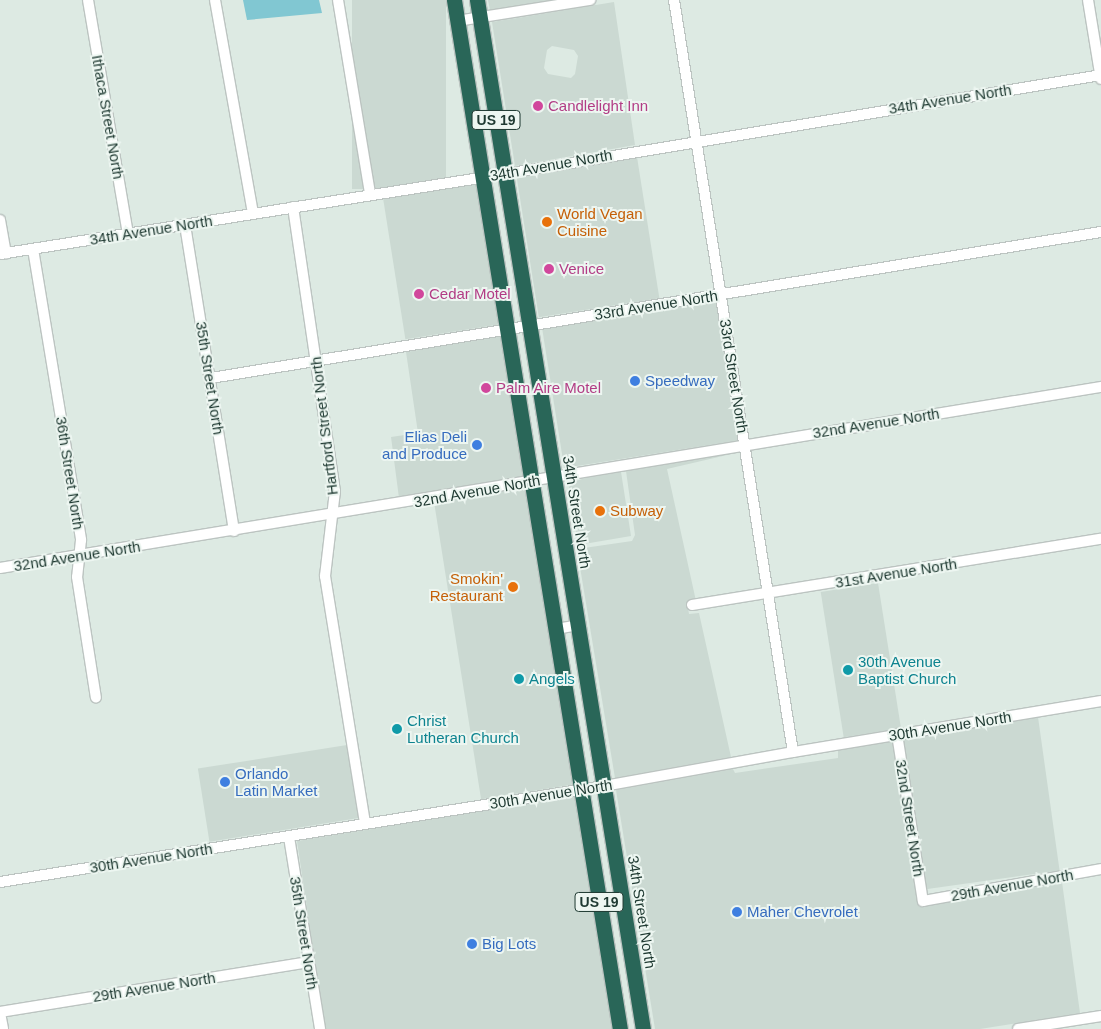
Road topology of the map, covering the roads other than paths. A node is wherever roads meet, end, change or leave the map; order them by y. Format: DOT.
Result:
graph roads {
  1 [pos="88,0"];
  2 [pos="215,0"];
  3 [pos="338,0"];
  4 [pos="454,0"];
  5 [pos="477,0"];
  6 [pos="590,0"];
  7 [pos="674,0"];
  8 [pos="1088,0"];
  9 [pos="480,18"];
  10 [pos="457,21"];
  11 [pos="1101,76"];
  12 [pos="696,140"];
  13 [pos="505,174"];
  14 [pos="482,177"];
  15 [pos="370,194"];
  16 [pos="293,207"];
  17 [pos="253,214"];
  18 [pos="0,220"];
  19 [pos="186,225"];
  20 [pos="1101,232"];
  21 [pos="128,234"];
  22 [pos="33,249"];
  23 [pos="3,254"];
  24 [pos="721,294"];
  25 [pos="529,326"];
  26 [pos="507,329"];
  27 [pos="317,360"];
  28 [pos="211,378"];
  29 [pos="1101,387"];
  30 [pos="745,445"];
  31 [pos="554,478"];
  32 [pos="532,481"];
  33 [pos="331,516"];
  34 [pos="234,531"];
  35 [pos="1101,539"];
  36 [pos="80,557"];
  37 [pos="0,568"];
  38 [pos="768,594"];
  39 [pos="692,605"];
  40 [pos="578,625"];
  41 [pos="556,629"];
  42 [pos="96,698"];
  43 [pos="1101,701"];
  44 [pos="897,734"];
  45 [pos="793,752"];
  46 [pos="604,786"];
  47 [pos="581,789"];
  48 [pos="365,823"];
  49 [pos="289,837"];
  50 [pos="1101,869"];
  51 [pos="0,882"];
  52 [pos="923,901"];
  53 [pos="309,962"];
  54 [pos="0,1013"];
  55 [pos="1101,1016"];
  56 [pos="3,1029"];
  57 [pos="320,1029"];
  58 [pos="620,1029"];
  59 [pos="643,1029"];
  60 [pos="1018,1029"];
  1 -- 21 [label="street, Ithaca Street North"];
  2 -- 17 [label="street"];
  3 -- 15 [label="street"];
  4 -- 10 [label="highway, US 19"];
  5 -- 9 [label="highway, 34th Street North / US 19"];
  6 -- 9 [label="street"];
  7 -- 12 [label="street, 33rd Street North"];
  8 -- 11 [label="street"];
  9 -- 10 [label="street"];
  9 -- 13 [label="highway, 34th Street North / US 19"];
  10 -- 14 [label="highway, US 19"];
  11 -- 12 [label="street, 34th Avenue North"];
  12 -- 13 [label="street, 34th Avenue North"];
  12 -- 24 [label="street, 33rd Street North"];
  13 -- 14 [label="street, 34th Avenue North"];
  13 -- 25 [label="highway, 34th Street North / US 19"];
  14 -- 15 [label="street, 34th Avenue North"];
  14 -- 26 [label="highway, US 19"];
  15 -- 16 [label="street, 34th Avenue North"];
  16 -- 17 [label="street, 34th Avenue North"];
  16 -- 27 [label="street, Hartford Street North"];
  17 -- 19 [label="street, 34th Avenue North"];
  18 -- 23 [label="street"];
  19 -- 21 [label="street, 34th Avenue North"];
  19 -- 28 [label="street, 35th Street North"];
  20 -- 24 [label="street, 33rd Avenue North"];
  21 -- 22 [label="street, 34th Avenue North"];
  22 -- 23 [label="street, 34th Avenue North"];
  22 -- 36 [label="street, 36th Street North"];
  24 -- 25 [label="street, 33rd Avenue North"];
  24 -- 30 [label="street, 33rd Street North"];
  25 -- 26 [label="street, 33rd Avenue North"];
  25 -- 31 [label="highway, 34th Street North / US 19"];
  26 -- 27 [label="street, 33rd Avenue North"];
  26 -- 32 [label="highway, US 19"];
  27 -- 28 [label="street, 33rd Avenue North"];
  27 -- 33 [label="street, Hartford Street North"];
  28 -- 34 [label="street, 35th Street North"];
  29 -- 30 [label="street, 32nd Avenue North"];
  30 -- 31 [label="street, 32nd Avenue North"];
  30 -- 38 [label="street, 33rd Street North"];
  31 -- 32 [label="street, 32nd Avenue North"];
  31 -- 40 [label="highway, 34th Street North / US 19"];
  32 -- 33 [label="street, 32nd Avenue North"];
  32 -- 41 [label="highway, US 19"];
  33 -- 34 [label="street, 32nd Avenue North"];
  33 -- 48 [label="street, Hartford Street North"];
  34 -- 36 [label="street, 32nd Avenue North"];
  35 -- 38 [label="street, 31st Avenue North"];
  36 -- 37 [label="street, 32nd Avenue North"];
  36 -- 42 [label="street, 36th Street North"];
  38 -- 39 [label="street, 31st Avenue North"];
  38 -- 45 [label="street, 33rd Street North"];
  40 -- 41 [label="street"];
  40 -- 46 [label="highway, 34th Street North / US 19"];
  41 -- 47 [label="highway, US 19"];
  43 -- 44 [label="street, 30th Avenue North"];
  44 -- 45 [label="street, 30th Avenue North"];
  44 -- 52 [label="street, 32nd Street North"];
  45 -- 46 [label="street, 30th Avenue North"];
  46 -- 47 [label="street, 30th Avenue North"];
  46 -- 59 [label="highway, 34th Street North / US 19"];
  47 -- 48 [label="street, 30th Avenue North"];
  47 -- 58 [label="highway, US 19"];
  48 -- 49 [label="street, 30th Avenue North"];
  49 -- 51 [label="street, 30th Avenue North"];
  49 -- 53 [label="street, 35th Street North"];
  50 -- 52 [label="street, 29th Avenue North"];
  53 -- 54 [label="street, 29th Avenue North"];
  53 -- 57 [label="street, 35th Street North"];
  54 -- 56 [label="street"];
  55 -- 60 [label="street"];
}
